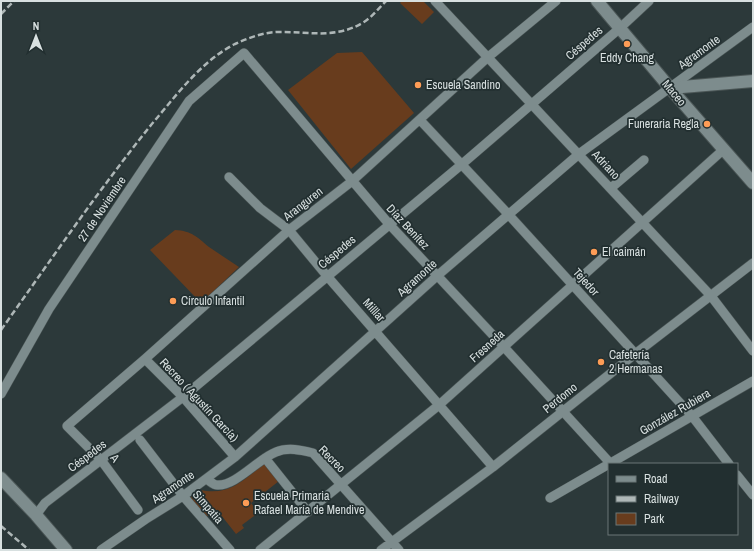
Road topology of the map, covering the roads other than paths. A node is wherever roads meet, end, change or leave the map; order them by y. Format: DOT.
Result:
graph roads {
  1 [pos="435,1"];
  2 [pos="556,1"];
  3 [pos="597,1"];
  4 [pos="649,1"];
  5 [pos="753,27"];
  6 [pos="620,28"];
  7 [pos="244,53"];
  8 [pos="488,58"];
  9 [pos="753,81"];
  10 [pos="670,88"];
  11 [pos="532,103"];
  12 [pos="420,120"];
  13 [pos="723,150"];
  14 [pos="579,154"];
  15 [pos="644,160"];
  16 [pos="461,165"];
  17 [pos="229,177"];
  18 [pos="351,182"];
  19 [pos="753,183"];
  20 [pos="611,188"];
  21 [pos="508,214"];
  22 [pos="642,222"];
  23 [pos="389,224"];
  24 [pos="289,230"];
  25 [pos="753,264"];
  26 [pos="327,276"];
  27 [pos="437,276"];
  28 [pos="573,286"];
  29 [pos="711,296"];
  30 [pos="376,331"];
  31 [pos="504,347"];
  32 [pos="753,351"];
  33 [pos="635,354"];
  34 [pos="145,359"];
  35 [pos="753,381"];
  36 [pos="1,394"];
  37 [pos="183,397"];
  38 [pos="440,405"];
  39 [pos="562,411"];
  40 [pos="692,416"];
  41 [pos="66,426"];
  42 [pos="140,440"];
  43 [pos="235,457"];
  44 [pos="265,458"];
  45 [pos="102,460"];
  46 [pos="609,463"];
  47 [pos="612,463"];
  48 [pos="728,463"];
  49 [pos="608,465"];
  50 [pos="493,467"];
  51 [pos="738,476"];
  52 [pos="1,478"];
  53 [pos="206,479"];
  54 [pos="341,486"];
  55 [pos="753,495"];
  56 [pos="183,496"];
  57 [pos="550,498"];
  58 [pos="138,510"];
  59 [pos="308,512"];
  60 [pos="36,515"];
  61 [pos="391,542"];
  62 [pos="66,550"];
  63 [pos="101,550"];
  64 [pos="230,550"];
  65 [pos="260,550"];
  66 [pos="381,550"];
  67 [pos="399,550"];
  1 -- 8 [label="street, Adriano"];
  2 -- 8 [label="street, Aranguren"];
  3 -- 6 [label="main road, Maceo"];
  4 -- 6 [label="street, Céspedes"];
  5 -- 10 [label="street, Agramonte"];
  6 -- 10 [label="main road, Maceo"];
  6 -- 11 [label="street, Céspedes"];
  7 -- 18 [label="street, Díaz Benítez"];
  7 -- 36 [label="street, 27 de Noviembre"];
  8 -- 11 [label="street, Adriano"];
  8 -- 12 [label="street, Aranguren"];
  9 -- 10 [label="main road"];
  10 -- 13 [label="main road, Maceo"];
  10 -- 14 [label="street, Agramonte"];
  11 -- 14 [label="street, Adriano"];
  11 -- 16 [label="street, Céspedes"];
  12 -- 16 [label="street, Tejedor"];
  12 -- 18 [label="street, Aranguren"];
  13 -- 19 [label="main road, Maceo"];
  13 -- 22 [label="street, Fresneda"];
  14 -- 20 [label="street, Adriano"];
  14 -- 21 [label="street, Agramonte"];
  15 -- 20 [label="street"];
  16 -- 21 [label="street, Tejedor"];
  16 -- 23 [label="street, Céspedes"];
  17 -- 24 [label="street, Milllar"];
  18 -- 23 [label="street, Díaz Benítez"];
  18 -- 24 [label="street, Aranguren"];
  20 -- 22 [label="street, Adriano"];
  21 -- 27 [label="street, Agramonte"];
  21 -- 28 [label="street, Tejedor"];
  22 -- 28 [label="street, Fresneda"];
  22 -- 29 [label="street, Adriano"];
  23 -- 26 [label="street, Céspedes"];
  23 -- 27 [label="street, Díaz Benítez"];
  24 -- 26 [label="street, Milllar"];
  24 -- 34 [label="street, Aranguren"];
  25 -- 29 [label="street, Perdomo"];
  26 -- 30 [label="street, Milllar"];
  26 -- 37 [label="street, Céspedes"];
  27 -- 30 [label="street, Agramonte"];
  27 -- 31 [label="street, Díaz Benítez"];
  28 -- 31 [label="street, Fresneda"];
  28 -- 33 [label="street, Tejedor"];
  29 -- 32 [label="street, Adriano"];
  29 -- 33 [label="street, Perdomo"];
  30 -- 38 [label="street, Milllar"];
  30 -- 43 [label="street, Agramonte"];
  31 -- 38 [label="street, Fresneda"];
  31 -- 39 [label="street, Díaz Benítez"];
  33 -- 39 [label="street, Perdomo"];
  33 -- 40 [label="street, Tejedor"];
  34 -- 37 [label="street, Recreo ( Agustín García)"];
  34 -- 41 [label="street, Aranguren"];
  35 -- 40 [label="street, González Rubiera"];
  37 -- 43 [label="street, Recreo ( Agustín García)"];
  37 -- 45 [label="street, Céspedes"];
  38 -- 50 [label="street, Milllar"];
  38 -- 54 [label="street, Fresneda"];
  39 -- 46 [label="street, Díaz Benítez"];
  39 -- 50 [label="street, Perdomo"];
  40 -- 47 [label="street, González Rubiera"];
  40 -- 48 [label="street, Tejedor"];
  41 -- 45 [label="street, A"];
  42 -- 56 [label="street, Simpatia"];
  43 -- 53 [label="street, Agramonte"];
  44 -- 53 [label="street, Recreo"];
  44 -- 54 [label="street, Recreo"];
  44 -- 59 [label="street"];
  45 -- 58 [label="street, A"];
  45 -- 60 [label="street, Céspedes"];
  49 -- 57 [label="street, González Rubiera"];
  50 -- 61 [label="street, Perdomo"];
  51 -- 55 [label="street"];
  52 -- 60 [label="main road"];
  53 -- 56 [label="street, Agramonte"];
  54 -- 59 [label="street, Fresneda"];
  54 -- 61 [label="street, Recreo"];
  56 -- 63 [label="street, Agramonte"];
  56 -- 64 [label="street, Simpatia"];
  59 -- 65 [label="street, Fresneda"];
  60 -- 62 [label="main road"];
  61 -- 66 [label="street, Perdomo"];
  61 -- 67 [label="street, Recreo"];
}
